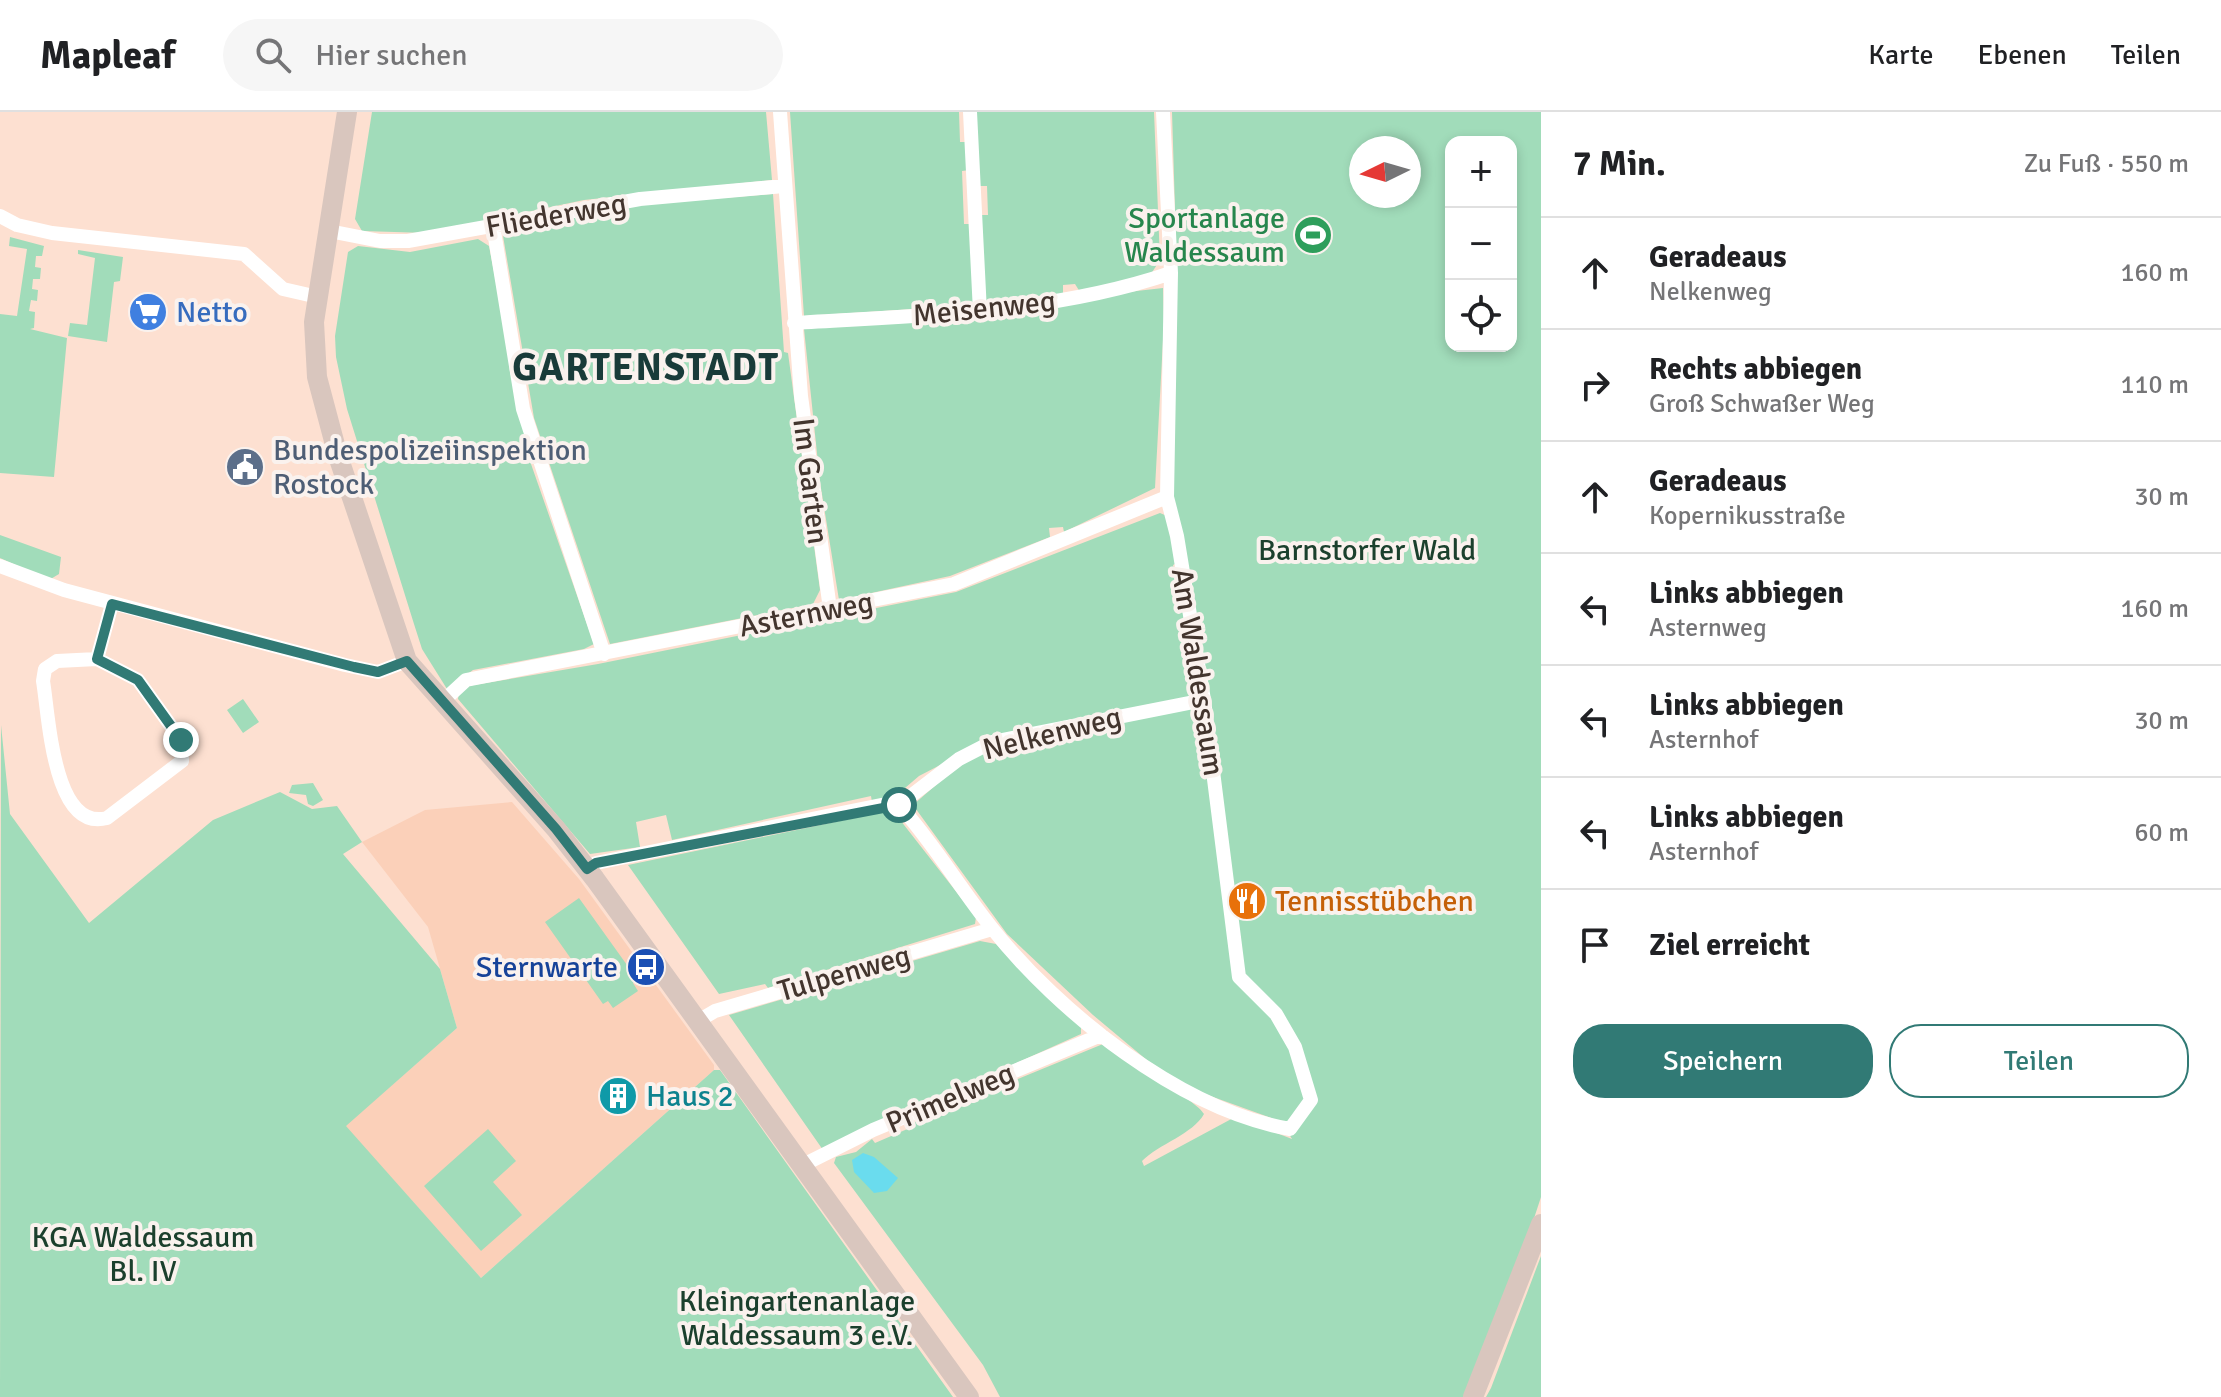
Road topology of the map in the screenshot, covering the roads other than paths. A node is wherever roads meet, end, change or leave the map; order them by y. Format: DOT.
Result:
graph roads {
  1 [pos="347,112"];
  2 [pos="780,112"];
  3 [pos="970,112"];
  4 [pos="1163,112"];
  5 [pos="784,186"];
  6 [pos="0,216"];
  7 [pos="493,225"];
  8 [pos="329,231"];
  9 [pos="1171,273"];
  10 [pos="318,297"];
  11 [pos="980,312"];
  12 [pos="794,323"];
  13 [pos="1167,497"];
  14 [pos="0,566"];
  15 [pos="112,604"];
  16 [pos="830,609"];
  17 [pos="604,654"];
  18 [pos="97,659"];
  19 [pos="407,661"];
  20 [pos="1204,700"];
  21 [pos="441,703"];
  22 [pos="899,805"];
  23 [pos="587,869"];
  24 [pos="992,929"];
  25 [pos="698,1021"];
  26 [pos="1101,1035"];
  27 [pos="801,1166"];
  28 [pos="1541,1224"];
  29 [pos="969,1397"];
  30 [pos="1473,1397"];
  1 -- 8 [label="street"];
  2 -- 5 [label="street, Im Garten"];
  3 -- 11 [label="street"];
  4 -- 9 [label="street, Am Waldessaum"];
  5 -- 7 [label="street, Fliederweg"];
  5 -- 12 [label="street, Im Garten"];
  6 -- 10 [label="street"];
  7 -- 8 [label="street, Fliederweg"];
  7 -- 17 [label="street"];
  8 -- 10 [label="street"];
  9 -- 11 [label="street, Meisenweg"];
  9 -- 13 [label="street, Am Waldessaum"];
  10 -- 19 [label="street"];
  11 -- 12 [label="street, Meisenweg"];
  12 -- 16 [label="street, Im Garten"];
  13 -- 16 [label="street, Asternweg"];
  13 -- 20 [label="street, Am Waldessaum"];
  14 -- 15 [label="street"];
  15 -- 18 [label="street"];
  15 -- 19 [label="street"];
  16 -- 17 [label="street, Asternweg"];
  17 -- 21 [label="street, Asternweg"];
  18 -- 18 [label="street"];
  19 -- 21 [label="street"];
  20 -- 22 [label="street, Nelkenweg"];
  20 -- 26 [label="street, Am Waldessaum"];
  21 -- 23 [label="street"];
  22 -- 23 [label="street, Nelkenweg"];
  22 -- 24 [label="street"];
  23 -- 25 [label="street"];
  24 -- 25 [label="street, Tulpenweg"];
  24 -- 26 [label="street"];
  25 -- 27 [label="street"];
  26 -- 27 [label="street, Primelweg"];
  27 -- 29 [label="street"];
  28 -- 30 [label="street"];
}
